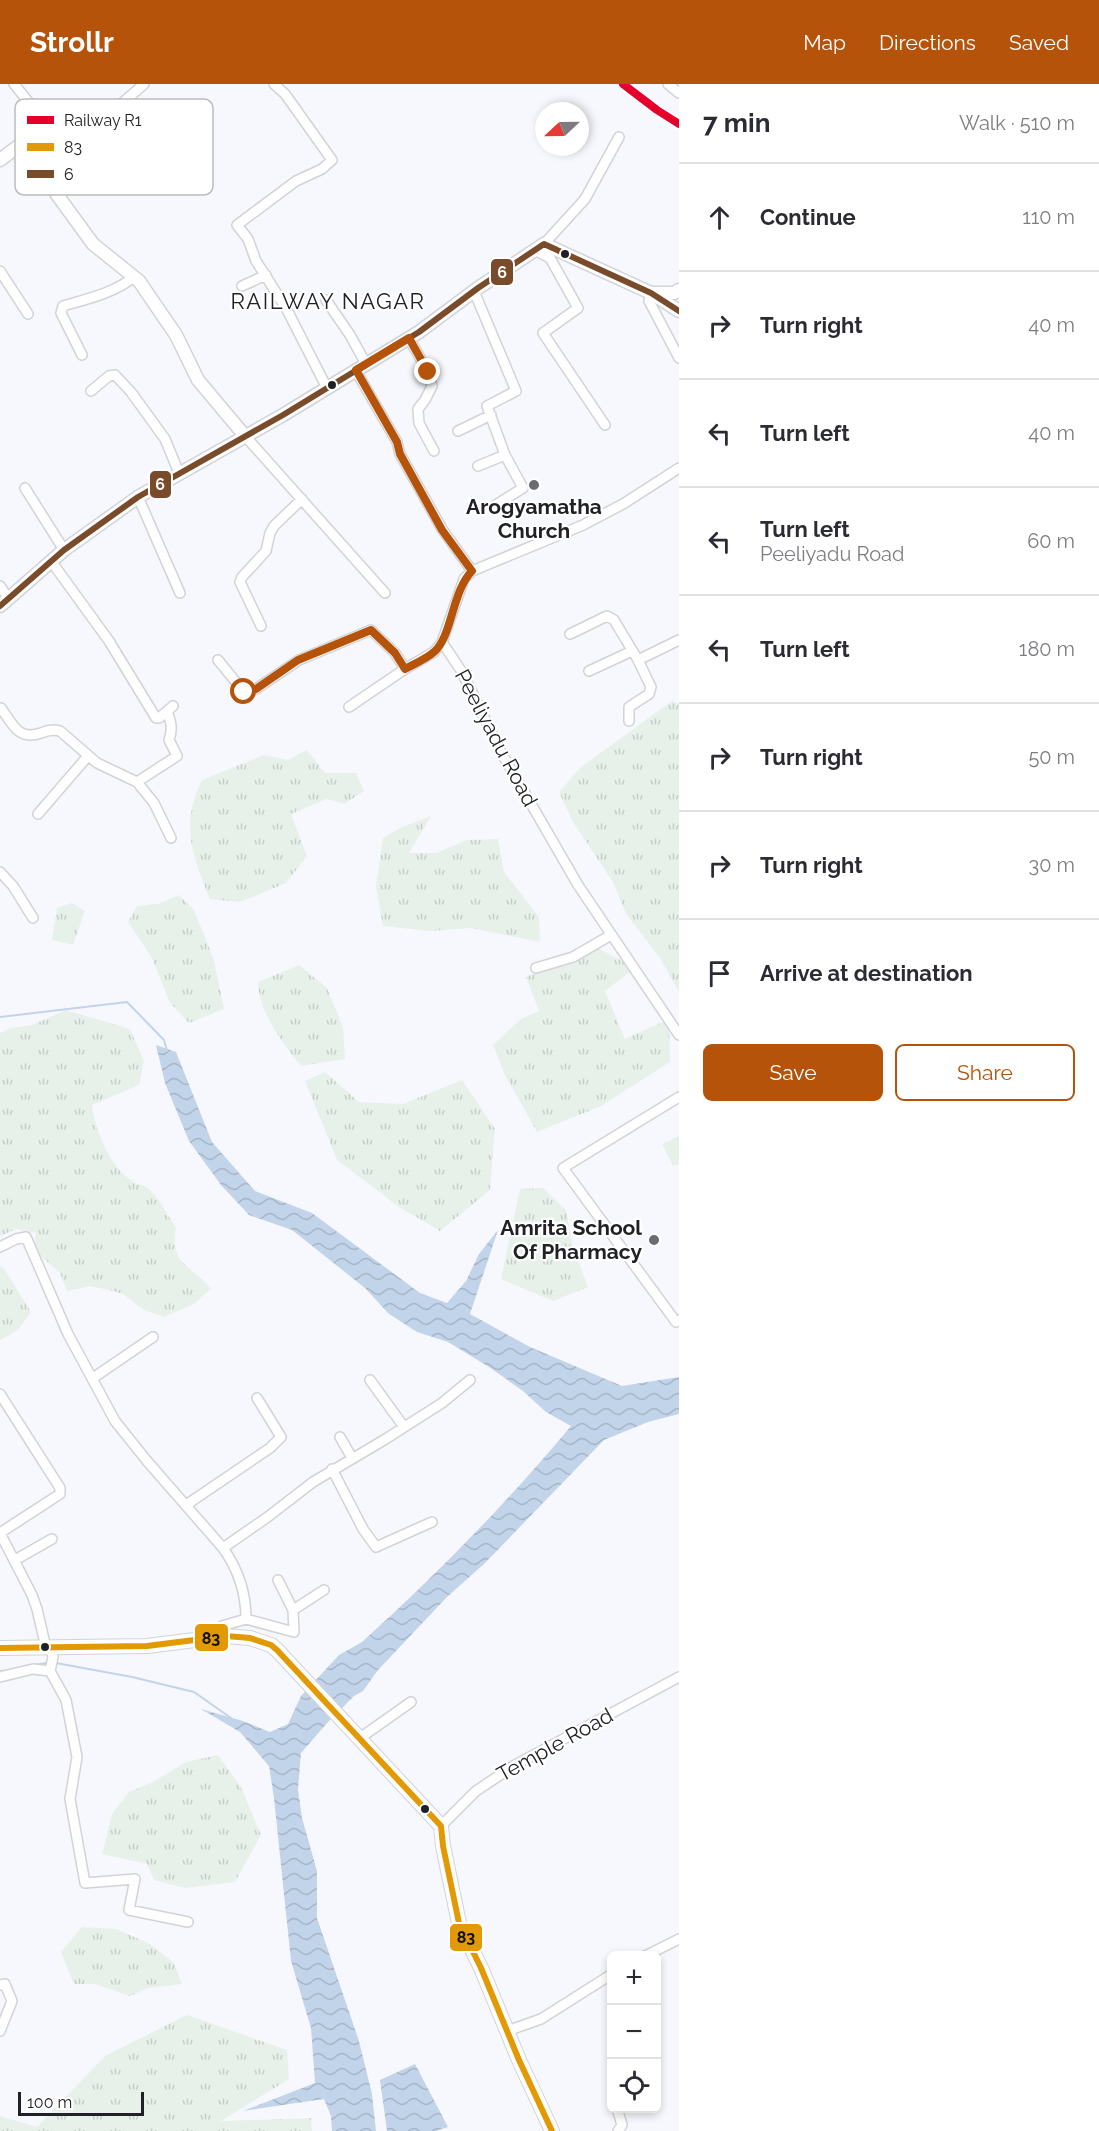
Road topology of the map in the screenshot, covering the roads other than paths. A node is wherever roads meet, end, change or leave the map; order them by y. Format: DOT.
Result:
graph roads {
  1 [pos="14,84"];
  2 [pos="144,84"];
  3 [pos="278,85"];
  4 [pos="668,85"];
  5 [pos="679,93"];
  6 [pos="26,99"];
  7 [pos="127,99"];
  8 [pos="619,137"];
  9 [pos="15,149"];
  10 [pos="0,160"];
  11 [pos="57,195"];
  12 [pos="540,247"];
  13 [pos="0,271"];
  14 [pos="266,275"];
  15 [pos="134,277"];
  16 [pos="242,286"];
  17 [pos="679,290"];
  18 [pos="474,291"];
  19 [pos="651,293"];
  20 [pos="326,300"];
  21 [pos="679,311"];
  22 [pos="28,314"];
  23 [pos="409,338"];
  24 [pos="82,355"];
  25 [pos="679,358"];
  26 [pos="361,367"];
  27 [pos="327,388"];
  28 [pos="91,391"];
  29 [pos="491,415"];
  30 [pos="605,425"];
  31 [pos="458,431"];
  32 [pos="245,436"];
  33 [pos="434,451"];
  34 [pos="505,454"];
  35 [pos="478,466"];
  36 [pos="679,468"];
  37 [pos="179,473"];
  38 [pos="25,488"];
  39 [pos="138,497"];
  40 [pos="302,499"];
  41 [pos="494,506"];
  42 [pos="64,550"];
  43 [pos="51,561"];
  44 [pos="472,571"];
  45 [pos="0,586"];
  46 [pos="180,593"];
  47 [pos="385,593"];
  48 [pos="4,602"];
  49 [pos="261,626"];
  50 [pos="570,634"];
  51 [pos="679,640"];
  52 [pos="442,642"];
  53 [pos="632,651"];
  54 [pos="218,660"];
  55 [pos="638,660"];
  56 [pos="405,669"];
  57 [pos="589,671"];
  58 [pos="348,707"];
  59 [pos="0,710"];
  60 [pos="629,721"];
  61 [pos="88,756"];
  62 [pos="137,782"];
  63 [pos="38,814"];
  64 [pos="171,838"];
  65 [pos="0,872"];
  66 [pos="33,918"];
  67 [pos="611,935"];
  68 [pos="536,968"];
  69 [pos="679,1035"];
  70 [pos="679,1097"];
  71 [pos="0,1247"];
  72 [pos="679,1320"];
  73 [pos="153,1336"];
  74 [pos="93,1378"];
  75 [pos="370,1380"];
  76 [pos="470,1380"];
  77 [pos="0,1394"];
  78 [pos="257,1398"];
  79 [pos="404,1427"];
  80 [pos="340,1437"];
  81 [pos="352,1458"];
  82 [pos="332,1469"];
  83 [pos="186,1505"];
  84 [pos="432,1522"];
  85 [pos="0,1533"];
  86 [pos="52,1539"];
  87 [pos="223,1548"];
  88 [pos="15,1560"];
  89 [pos="278,1580"];
  90 [pos="324,1590"];
  91 [pos="293,1610"];
  92 [pos="246,1620"];
  93 [pos="203,1639"];
  94 [pos="0,1648"];
  95 [pos="50,1651"];
  96 [pos="51,1670"];
  97 [pos="0,1677"];
  98 [pos="679,1677"];
  99 [pos="411,1702"];
  100 [pos="360,1738"];
  101 [pos="441,1826"];
  102 [pos="188,1922"];
  103 [pos="679,1939"];
  104 [pos="655,1951"];
  105 [pos="607,1977"];
  106 [pos="0,1985"];
  107 [pos="0,2031"];
  108 [pos="507,2031"];
  109 [pos="618,2113"];
  110 [pos="552,2131"];
  111 [pos="618,2131"];
  1 -- 6 [label="street"];
  2 -- 7 [label="street"];
  3 -- 14 [label="street"];
  4 -- 5 [label="street"];
  8 -- 12 [label="street"];
  9 -- 10 [label="street"];
  11 -- 15 [label="street"];
  12 -- 18 [label="street"];
  12 -- 19 [label="street"];
  12 -- 30 [label="street"];
  13 -- 22 [label="street"];
  14 -- 16 [label="street"];
  14 -- 27 [label="street"];
  15 -- 24 [label="street"];
  15 -- 32 [label="street"];
  17 -- 19 [label="street"];
  18 -- 23 [label="street"];
  18 -- 29 [label="street"];
  19 -- 21 [label="street"];
  19 -- 25 [label="street"];
  20 -- 26 [label="street"];
  23 -- 26 [label="street"];
  23 -- 33 [label="street"];
  26 -- 27 [label="street"];
  26 -- 44 [label="street"];
  27 -- 32 [label="street"];
  28 -- 37 [label="street"];
  29 -- 31 [label="street"];
  29 -- 34 [label="street"];
  32 -- 37 [label="street"];
  32 -- 40 [label="street"];
  34 -- 35 [label="street"];
  34 -- 41 [label="street"];
  36 -- 44 [label="street"];
  37 -- 39 [label="street"];
  38 -- 42 [label="street"];
  39 -- 42 [label="street"];
  39 -- 46 [label="street"];
  40 -- 47 [label="street"];
  40 -- 49 [label="street"];
  42 -- 43 [label="street"];
  43 -- 48 [label="street"];
  43 -- 62 [label="street"];
  44 -- 52 [label="street"];
  45 -- 48 [label="street"];
  50 -- 53 [label="street"];
  51 -- 55 [label="street"];
  52 -- 56 [label="street"];
  52 -- 67 [label="street, Peeliyadu Road"];
  53 -- 55 [label="street"];
  53 -- 57 [label="street"];
  54 -- 56 [label="street"];
  55 -- 60 [label="street"];
  56 -- 58 [label="street"];
  59 -- 61 [label="street"];
  61 -- 62 [label="street"];
  61 -- 63 [label="street"];
  62 -- 64 [label="street"];
  65 -- 66 [label="street"];
  67 -- 68 [label="street"];
  67 -- 69 [label="street, Peeliyadu Road"];
  70 -- 72 [label="street"];
  71 -- 74 [label="street"];
  73 -- 74 [label="street"];
  74 -- 83 [label="street"];
  75 -- 79 [label="street"];
  76 -- 79 [label="street"];
  77 -- 85 [label="street"];
  78 -- 83 [label="street"];
  79 -- 81 [label="street"];
  80 -- 81 [label="street"];
  81 -- 82 [label="street"];
  82 -- 84 [label="street"];
  82 -- 87 [label="street"];
  83 -- 87 [label="street"];
  85 -- 88 [label="street"];
  86 -- 88 [label="street"];
  87 -- 92 [label="street"];
  88 -- 95 [label="street"];
  89 -- 91 [label="street"];
  90 -- 91 [label="street"];
  91 -- 92 [label="street"];
  92 -- 93 [label="street"];
  93 -- 95 [label="main road"];
  93 -- 100 [label="main road"];
  94 -- 95 [label="main road"];
  95 -- 96 [label="street"];
  96 -- 97 [label="street"];
  96 -- 102 [label="street"];
  98 -- 101 [label="street, Temple Road"];
  99 -- 100 [label="street"];
  100 -- 101 [label="main road"];
  101 -- 108 [label="main road"];
  103 -- 104 [label="street"];
  105 -- 108 [label="street"];
  106 -- 107 [label="street"];
  108 -- 110 [label="main road"];
  109 -- 111 [label="street"];
}
